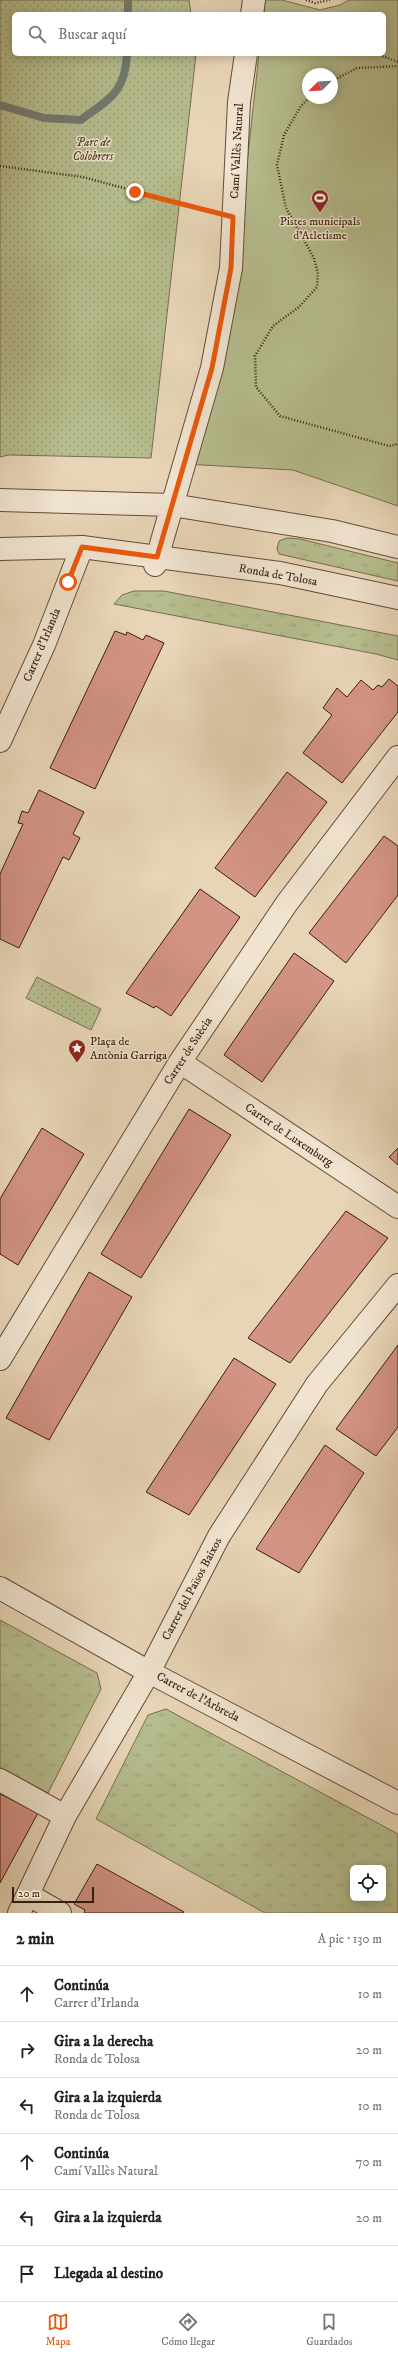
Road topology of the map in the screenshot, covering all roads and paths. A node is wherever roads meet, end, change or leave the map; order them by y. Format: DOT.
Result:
graph roads {
  1 [pos="254,0"];
  2 [pos="306,0"];
  3 [pos="330,0"];
  4 [pos="252,12"];
  5 [pos="246,56"];
  6 [pos="382,56"];
  7 [pos="398,62"];
  8 [pos="398,66"];
  9 [pos="338,78"];
  10 [pos="303,104"];
  11 [pos="0,166"];
  12 [pos="233,217"];
  13 [pos="398,444"];
  14 [pos="0,500"];
  15 [pos="172,505"];
  16 [pos="82,547"];
  17 [pos="398,547"];
  18 [pos="0,549"];
  19 [pos="156,561"];
  20 [pos="398,598"];
  21 [pos="0,741"];
  22 [pos="398,757"];
  23 [pos="180,1062"];
  24 [pos="398,1207"];
  25 [pos="398,1285"];
  26 [pos="0,1359"];
  27 [pos="0,1588"];
  28 [pos="149,1672"];
  29 [pos="0,1780"];
  30 [pos="397,1800"];
  31 [pos="66,1816"];
  32 [pos="24,1904"];
  33 [pos="60,1913"];
  1 -- 4 [label="street"];
  2 -- 3 [label="path"];
  5 -- 12 [label="street, Camí Vallès Natural"];
  6 -- 7 [label="path"];
  8 -- 9 [label="path"];
  10 -- 13 [label="path"];
  11 -- 12 [label="path"];
  12 -- 15 [label="street, Camí Vallès Natural"];
  14 -- 15 [label="street"];
  15 -- 17 [label="street"];
  15 -- 19 [label="street"];
  16 -- 18 [label="street, Ronda de Tolosa"];
  16 -- 19 [label="street, Ronda de Tolosa"];
  16 -- 21 [label="street, Carrer d'Irlanda"];
  19 -- 20 [label="street, Ronda de Tolosa"];
  22 -- 23 [label="street, Carrer de Suècia"];
  23 -- 24 [label="street, Carrer de Luxemburg"];
  23 -- 26 [label="street, Carrer de Suècia"];
  25 -- 28 [label="street, Carrer del Països Baixos"];
  27 -- 28 [label="street, Carrer de l'Arbreda"];
  28 -- 30 [label="street, Carrer de l'Arbreda"];
  28 -- 31 [label="street, Carrer del Països Baixos"];
  29 -- 31 [label="street"];
  31 -- 32 [label="street, Carrer del Països Baixos"];
  32 -- 33 [label="street"];
}
